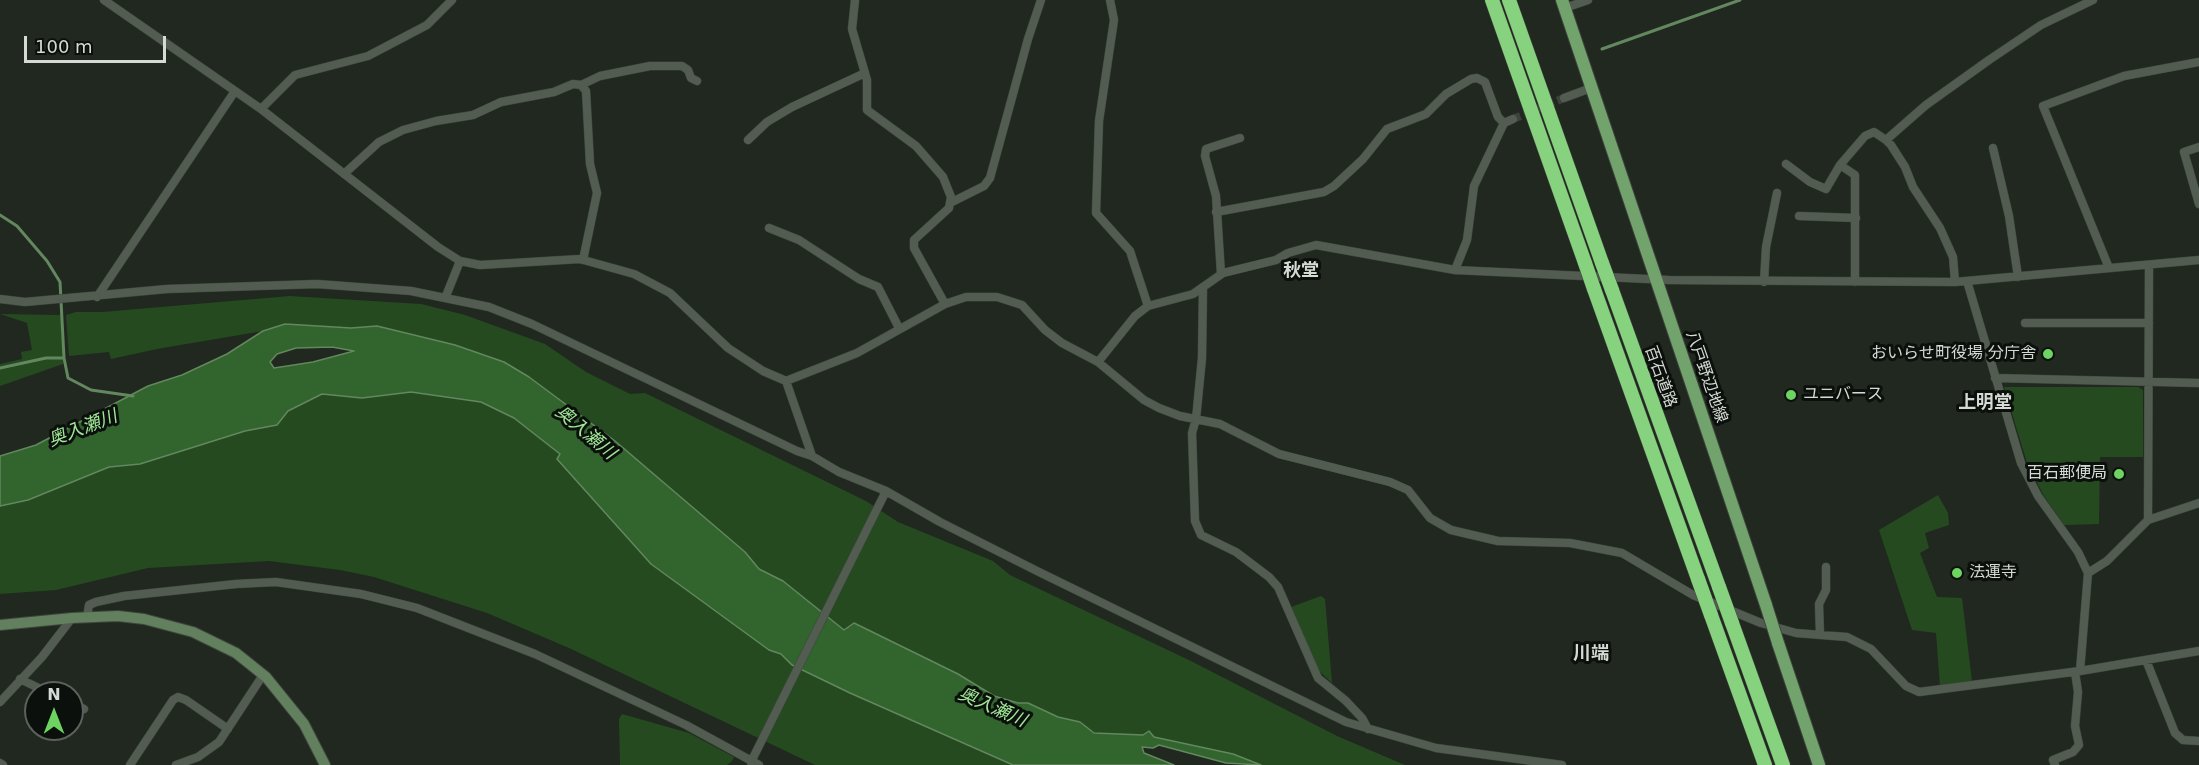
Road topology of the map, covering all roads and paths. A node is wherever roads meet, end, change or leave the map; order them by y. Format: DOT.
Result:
graph roads {
  1 [pos="104,0"];
  2 [pos="452,0"];
  3 [pos="855,0"];
  4 [pos="1041,0"];
  5 [pos="1110,0"];
  6 [pos="1492,0"];
  7 [pos="1509,0"];
  8 [pos="1588,0"];
  9 [pos="2093,0"];
  10 [pos="1563,4"];
  11 [pos="2199,62"];
  12 [pos="865,74"];
  13 [pos="697,81"];
  14 [pos="581,85"];
  15 [pos="1591,88"];
  16 [pos="235,91"];
  17 [pos="1564,98"];
  18 [pos="261,109"];
  19 [pos="1513,119"];
  20 [pos="1504,123"];
  21 [pos="1240,138"];
  22 [pos="748,140"];
  23 [pos="1886,140"];
  24 [pos="2199,147"];
  25 [pos="1993,148"];
  26 [pos="1786,164"];
  27 [pos="1840,165"];
  28 [pos="344,174"];
  29 [pos="1777,193"];
  30 [pos="952,202"];
  31 [pos="2199,204"];
  32 [pos="1216,212"];
  33 [pos="1799,216"];
  34 [pos="1856,218"];
  35 [pos="769,228"];
  36 [pos="583,260"];
  37 [pos="2199,260"];
  38 [pos="460,261"];
  39 [pos="2149,265"];
  40 [pos="2109,268"];
  41 [pos="1455,270"];
  42 [pos="1221,274"];
  43 [pos="2018,277"];
  44 [pos="1656,279"];
  45 [pos="1967,281"];
  46 [pos="1764,282"];
  47 [pos="1855,282"];
  48 [pos="1955,282"];
  49 [pos="1203,287"];
  50 [pos="446,296"];
  51 [pos="97,297"];
  52 [pos="0,299"];
  53 [pos="945,304"];
  54 [pos="1148,306"];
  55 [pos="2149,322"];
  56 [pos="2025,323"];
  57 [pos="899,328"];
  58 [pos="1098,362"];
  59 [pos="1995,378"];
  60 [pos="786,381"];
  61 [pos="2148,382"];
  62 [pos="2199,382"];
  63 [pos="1196,419"];
  64 [pos="812,456"];
  65 [pos="885,494"];
  66 [pos="2199,503"];
  67 [pos="2148,520"];
  68 [pos="1826,567"];
  69 [pos="2088,573"];
  70 [pos="87,617"];
  71 [pos="72,618"];
  72 [pos="0,625"];
  73 [pos="1820,635"];
  74 [pos="2199,651"];
  75 [pos="2146,660"];
  76 [pos="2078,671"];
  77 [pos="263,675"];
  78 [pos="20,680"];
  79 [pos="24,682"];
  80 [pos="0,702"];
  81 [pos="228,729"];
  82 [pos="1368,729"];
  83 [pos="2199,741"];
  84 [pos="756,761"];
  85 [pos="130,765"];
  86 [pos="176,765"];
  87 [pos="324,765"];
  88 [pos="1562,765"];
  89 [pos="1765,765"];
  90 [pos="1783,765"];
  91 [pos="1819,765"];
  92 [pos="2055,765"];
  1 -- 16 [label="street"];
  2 -- 18 [label="street"];
  3 -- 12 [label="street"];
  4 -- 30 [label="street"];
  5 -- 54 [label="street"];
  6 -- 89 [label="highway, 百石道路, bridge"];
  7 -- 90 [label="highway, 百石道路, bridge"];
  8 -- 10 [label="street"];
  9 -- 23 [label="street"];
  10 -- 15 [label="main road, 八戸野辺地線"];
  11 -- 40 [label="street"];
  12 -- 22 [label="street"];
  12 -- 30 [label="street"];
  13 -- 14 [label="street"];
  14 -- 28 [label="street"];
  14 -- 36 [label="street"];
  15 -- 17 [label="street"];
  15 -- 44 [label="main road, 八戸野辺地線"];
  16 -- 18 [label="street"];
  16 -- 51 [label="street"];
  18 -- 28 [label="street"];
  19 -- 20 [label="street"];
  20 -- 32 [label="street"];
  20 -- 41 [label="street"];
  21 -- 32 [label="street"];
  23 -- 27 [label="street"];
  23 -- 48 [label="street"];
  24 -- 31 [label="street"];
  25 -- 43 [label="street"];
  26 -- 27 [label="street"];
  27 -- 34 [label="street"];
  28 -- 38 [label="street"];
  29 -- 46 [label="street"];
  30 -- 53 [label="street"];
  32 -- 42 [label="street"];
  33 -- 34 [label="street"];
  34 -- 47 [label="street"];
  35 -- 57 [label="street"];
  36 -- 38 [label="street"];
  36 -- 60 [label="street"];
  37 -- 39 [label="street"];
  38 -- 50 [label="street"];
  39 -- 40 [label="street"];
  39 -- 55 [label="street"];
  40 -- 43 [label="street"];
  41 -- 42 [label="street"];
  41 -- 44 [label="street"];
  42 -- 49 [label="street"];
  43 -- 45 [label="street"];
  44 -- 46 [label="street"];
  44 -- 91 [label="main road, 八戸野辺地線, bridge"];
  45 -- 48 [label="street"];
  45 -- 59 [label="street"];
  46 -- 47 [label="street"];
  47 -- 48 [label="street"];
  49 -- 54 [label="street"];
  49 -- 63 [label="street"];
  50 -- 51 [label="street"];
  50 -- 64 [label="street"];
  51 -- 52 [label="street"];
  53 -- 57 [label="street"];
  53 -- 58 [label="street"];
  54 -- 58 [label="street"];
  55 -- 56 [label="street"];
  55 -- 61 [label="street"];
  57 -- 60 [label="street"];
  58 -- 63 [label="street"];
  59 -- 61 [label="street"];
  59 -- 69 [label="street"];
  60 -- 64 [label="street"];
  61 -- 62 [label="street"];
  61 -- 67 [label="street"];
  63 -- 73 [label="street"];
  63 -- 82 [label="street"];
  64 -- 65 [label="street"];
  65 -- 82 [label="street"];
  65 -- 84 [label="street"];
  66 -- 67 [label="street"];
  67 -- 69 [label="street"];
  68 -- 73 [label="street"];
  69 -- 76 [label="street"];
  70 -- 71 [label="main road"];
  70 -- 77 [label="main road"];
  70 -- 84 [label="street"];
  71 -- 72 [label="main road"];
  71 -- 78 [label="street"];
  73 -- 76 [label="street"];
  74 -- 75 [label="street"];
  75 -- 76 [label="street"];
  75 -- 83 [label="street"];
  76 -- 92 [label="street"];
  77 -- 81 [label="street"];
  77 -- 87 [label="main road"];
  78 -- 79 [label="street"];
  78 -- 80 [label="street"];
  81 -- 85 [label="street"];
  81 -- 86 [label="street"];
  82 -- 88 [label="street"];
}
